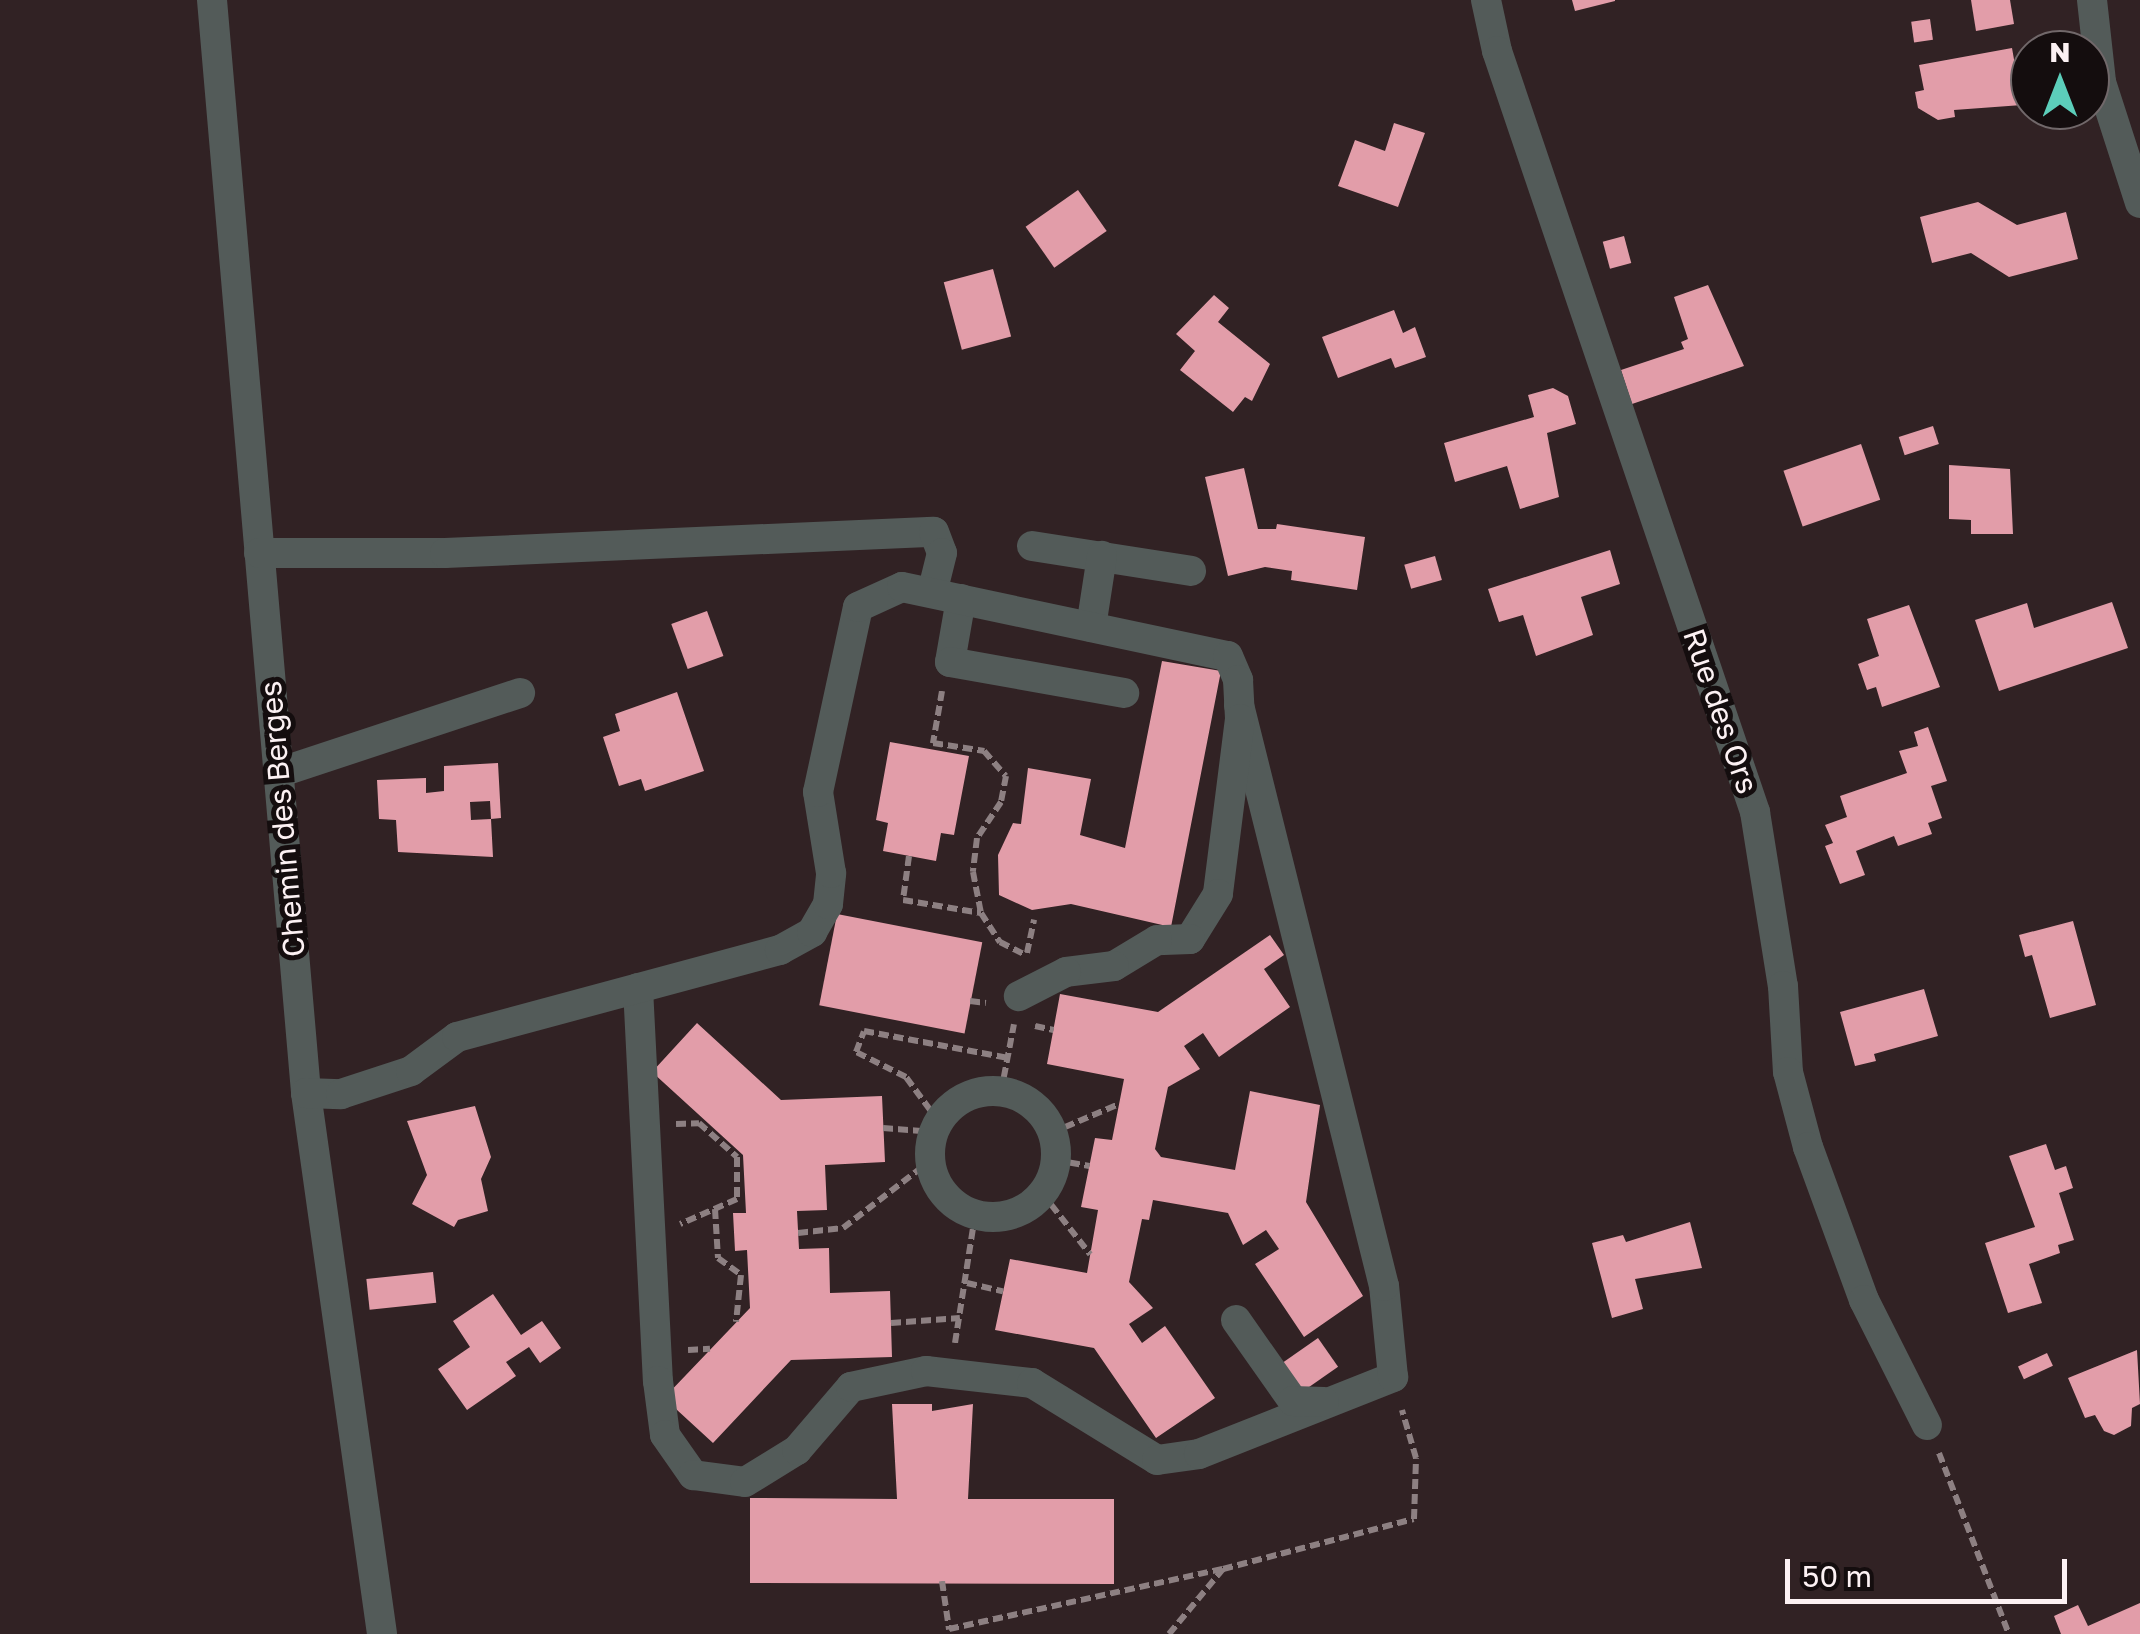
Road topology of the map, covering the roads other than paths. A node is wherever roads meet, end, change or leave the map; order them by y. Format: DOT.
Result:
graph roads {
  1 [pos="212,0"];
  2 [pos="1486,0"];
  3 [pos="2092,0"];
  4 [pos="2140,203"];
  5 [pos="1032,546"];
  6 [pos="259,552"];
  7 [pos="1102,556"];
  8 [pos="1190,571"];
  9 [pos="947,596"];
  10 [pos="1091,627"];
  11 [pos="520,693"];
  12 [pos="1124,694"];
  13 [pos="1239,705"];
  14 [pos="278,772"];
  15 [pos="638,988"];
  16 [pos="1019,996"];
  17 [pos="306,1093"];
  18 [pos="1042,1192"];
  19 [pos="1236,1320"];
  20 [pos="1324,1402"];
  21 [pos="1928,1424"];
  22 [pos="382,1634"];
  1 -- 6 [label="street, Chemin des Berges"];
  2 -- 21 [label="street, Rue des Ors"];
  3 -- 4 [label="street"];
  5 -- 7 [label="street"];
  6 -- 9 [label="street"];
  6 -- 14 [label="street, Chemin des Berges"];
  7 -- 8 [label="street"];
  7 -- 10 [label="street"];
  9 -- 10 [label="street"];
  9 -- 12 [label="street"];
  9 -- 15 [label="street"];
  10 -- 13 [label="street"];
  11 -- 14 [label="street"];
  13 -- 16 [label="street"];
  13 -- 20 [label="street"];
  14 -- 17 [label="street, Chemin des Berges"];
  15 -- 17 [label="street"];
  15 -- 20 [label="street"];
  17 -- 22 [label="street, Chemin des Berges"];
  18 -- 18 [label="street"];
  19 -- 20 [label="street"];
}
